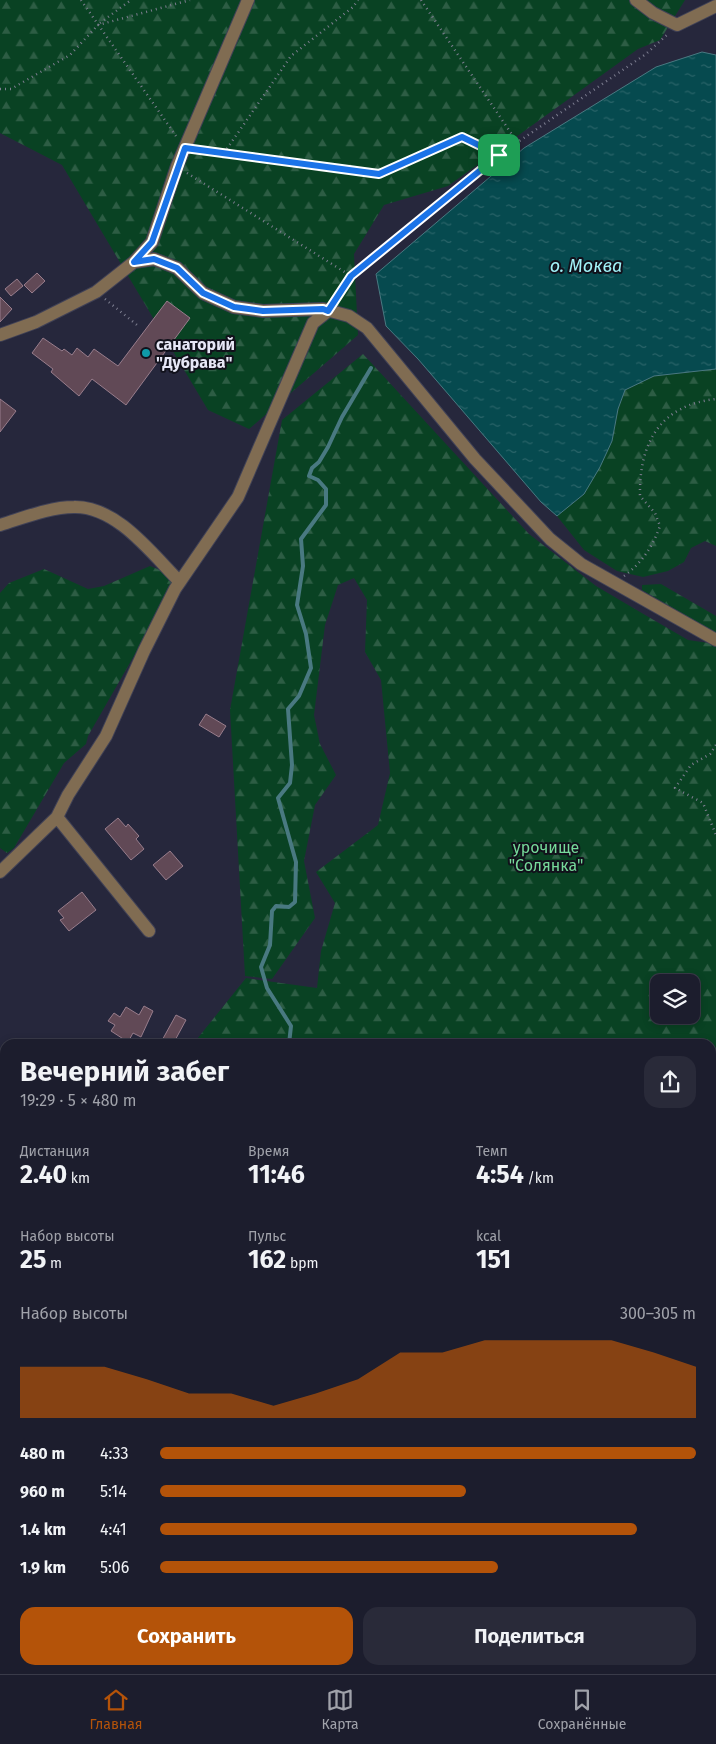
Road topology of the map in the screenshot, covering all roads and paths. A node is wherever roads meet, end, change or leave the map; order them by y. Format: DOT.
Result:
graph roads {
  1 [pos="81,0"];
  2 [pos="131,0"];
  3 [pos="190,0"];
  4 [pos="248,0"];
  5 [pos="358,0"];
  6 [pos="421,0"];
  7 [pos="636,0"];
  8 [pos="179,2"];
  9 [pos="715,6"];
  10 [pos="98,25"];
  11 [pos="677,25"];
  12 [pos="0,89"];
  13 [pos="517,142"];
  14 [pos="185,148"];
  15 [pos="223,154"];
  16 [pos="499,155"];
  17 [pos="177,166"];
  18 [pos="134,262"];
  19 [pos="351,276"];
  20 [pos="96,292"];
  21 [pos="328,311"];
  22 [pos="137,325"];
  23 [pos="0,335"];
  24 [pos="716,399"];
  25 [pos="0,525"];
  26 [pos="616,582"];
  27 [pos="178,586"];
  28 [pos="716,640"];
  29 [pos="716,745"];
  30 [pos="716,752"];
  31 [pos="710,754"];
  32 [pos="57,818"];
  33 [pos="716,835"];
  34 [pos="0,872"];
  35 [pos="149,931"];
  36 [pos="716,1146"];
  37 [pos="716,1151"];
  1 -- 10 [label="path"];
  2 -- 10 [label="path"];
  3 -- 8 [label="path"];
  4 -- 14 [label="street"];
  5 -- 15 [label="path"];
  6 -- 13 [label="path"];
  7 -- 11 [label="street"];
  8 -- 10 [label="path"];
  9 -- 11 [label="street"];
  10 -- 12 [label="path"];
  10 -- 14 [label="path"];
  11 -- 13 [label="path"];
  13 -- 16 [label="path"];
  14 -- 15 [label="path"];
  14 -- 17 [label="street"];
  15 -- 16 [label="path"];
  16 -- 19 [label="path"];
  17 -- 18 [label="street"];
  17 -- 19 [label="path"];
  18 -- 20 [label="street"];
  18 -- 21 [label="street"];
  19 -- 21 [label="path"];
  20 -- 22 [label="path"];
  20 -- 23 [label="street"];
  21 -- 26 [label="street"];
  21 -- 27 [label="street"];
  24 -- 26 [label="path"];
  25 -- 27 [label="street"];
  26 -- 28 [label="street"];
  27 -- 32 [label="street"];
  29 -- 31 [label="path"];
  30 -- 31 [label="path"];
  31 -- 33 [label="path"];
  32 -- 34 [label="street"];
  32 -- 35 [label="street"];
  36 -- 37 [label="path"];
}
